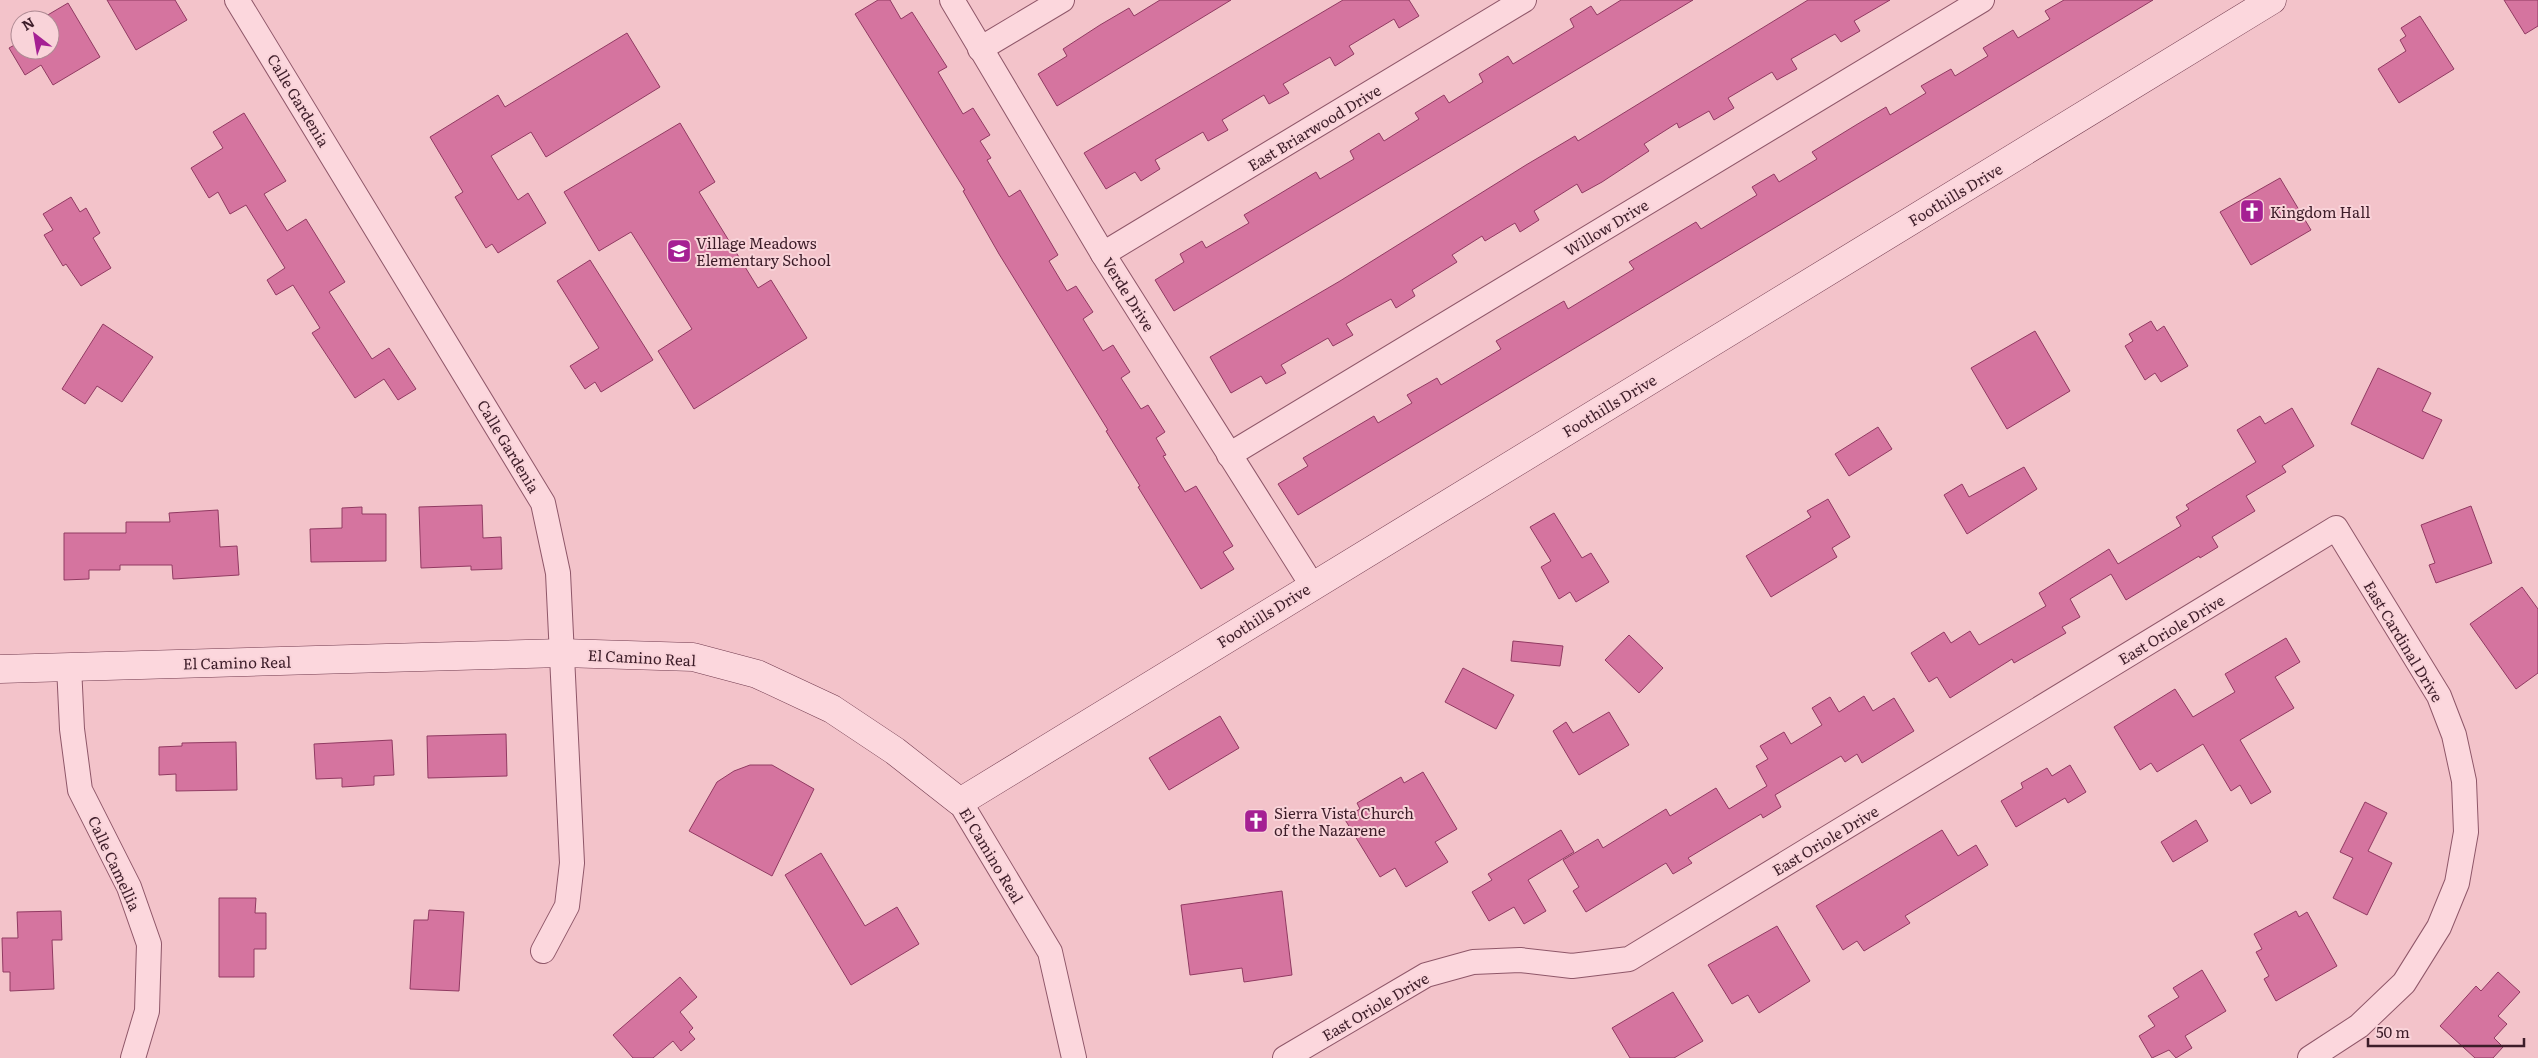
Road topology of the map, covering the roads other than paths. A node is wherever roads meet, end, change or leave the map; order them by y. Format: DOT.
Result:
graph roads {
  1 [pos="237,0"];
  2 [pos="952,0"];
  3 [pos="1062,0"];
  4 [pos="1524,0"];
  5 [pos="1982,0"];
  6 [pos="2261,3"];
  7 [pos="980,49"];
  8 [pos="1103,254"];
  9 [pos="1229,455"];
  10 [pos="2336,528"];
  11 [pos="1312,585"];
  12 [pos="562,653"];
  13 [pos="70,666"];
  14 [pos="0,668"];
  15 [pos="960,802"];
  16 [pos="543,950"];
  17 [pos="133,1058"];
  18 [pos="1074,1058"];
  19 [pos="1285,1058"];
  20 [pos="2310,1058"];
  1 -- 12 [label="street, Calle Gardenia"];
  2 -- 7 [label="street, Verde Drive"];
  3 -- 7 [label="street"];
  4 -- 8 [label="street, East Briarwood Drive"];
  5 -- 9 [label="street, Willow Drive"];
  6 -- 11 [label="street, Foothills Drive"];
  7 -- 8 [label="street, Verde Drive"];
  8 -- 9 [label="street, Verde Drive"];
  9 -- 11 [label="street, Verde Drive"];
  10 -- 19 [label="street, East Oriole Drive"];
  10 -- 20 [label="street, East Cardinal Drive"];
  11 -- 15 [label="street, Foothills Drive"];
  12 -- 13 [label="street, El Camino Real"];
  12 -- 15 [label="street, El Camino Real"];
  12 -- 16 [label="street, Calle Gardenia"];
  13 -- 14 [label="street, El Camino Real"];
  13 -- 17 [label="street, Calle Camellia"];
  15 -- 18 [label="street, El Camino Real"];
}
